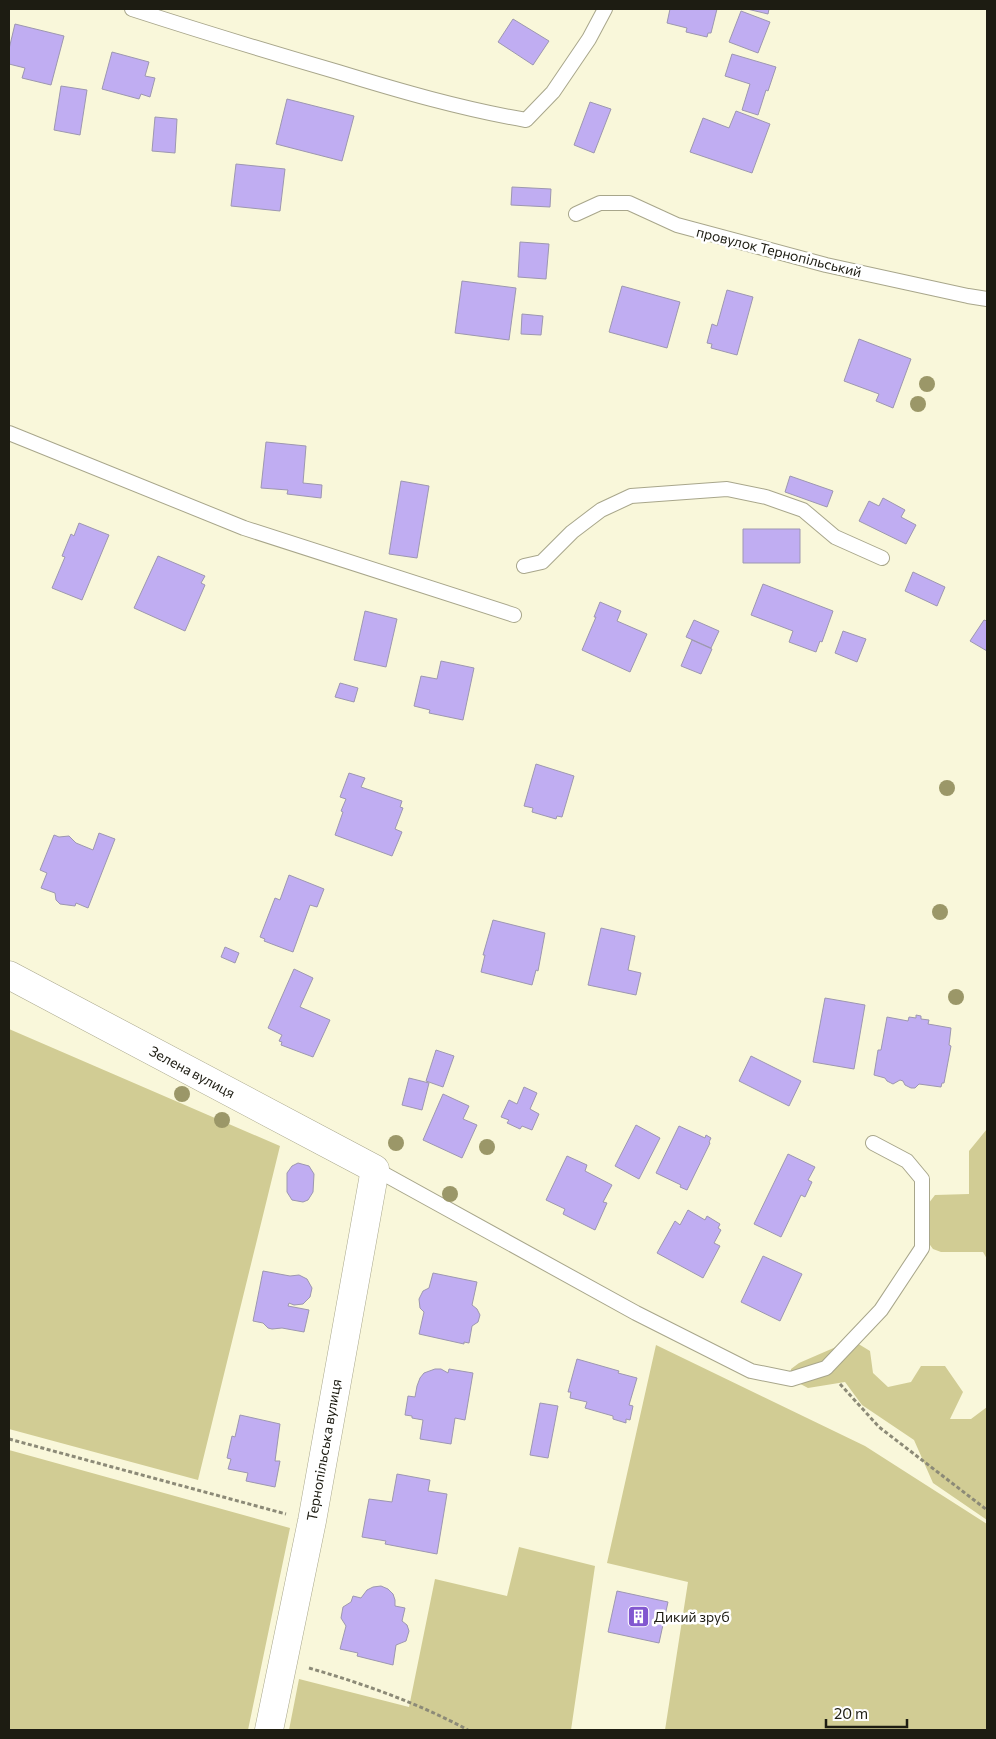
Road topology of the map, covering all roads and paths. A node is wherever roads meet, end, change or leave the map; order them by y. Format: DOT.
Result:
graph roads {
  1 [pos="132,9"];
  2 [pos="605,9"];
  3 [pos="576,214"];
  4 [pos="987,299"];
  5 [pos="9,433"];
  6 [pos="882,558"];
  7 [pos="524,566"];
  8 [pos="514,615"];
  9 [pos="9,975"];
  10 [pos="873,1143"];
  11 [pos="375,1169"];
  12 [pos="826,1368"];
  13 [pos="9,1439"];
  14 [pos="987,1510"];
  15 [pos="312,1521"];
  16 [pos="283,1661"];
  17 [pos="269,1730"];
  18 [pos="468,1730"];
  1 -- 2 [label="lane"];
  3 -- 4 [label="lane, провулок Тернопільський"];
  5 -- 8 [label="lane"];
  6 -- 7 [label="lane"];
  9 -- 11 [label="street, Зелена вулиця"];
  10 -- 12 [label="lane"];
  11 -- 12 [label="lane"];
  11 -- 15 [label="street, Тернопільська вулиця"];
  12 -- 14 [label="path"];
  13 -- 15 [label="path"];
  15 -- 16 [label="street, Тернопільська вулиця"];
  16 -- 17 [label="street, Тернопільська вулиця"];
  16 -- 18 [label="path"];
}
